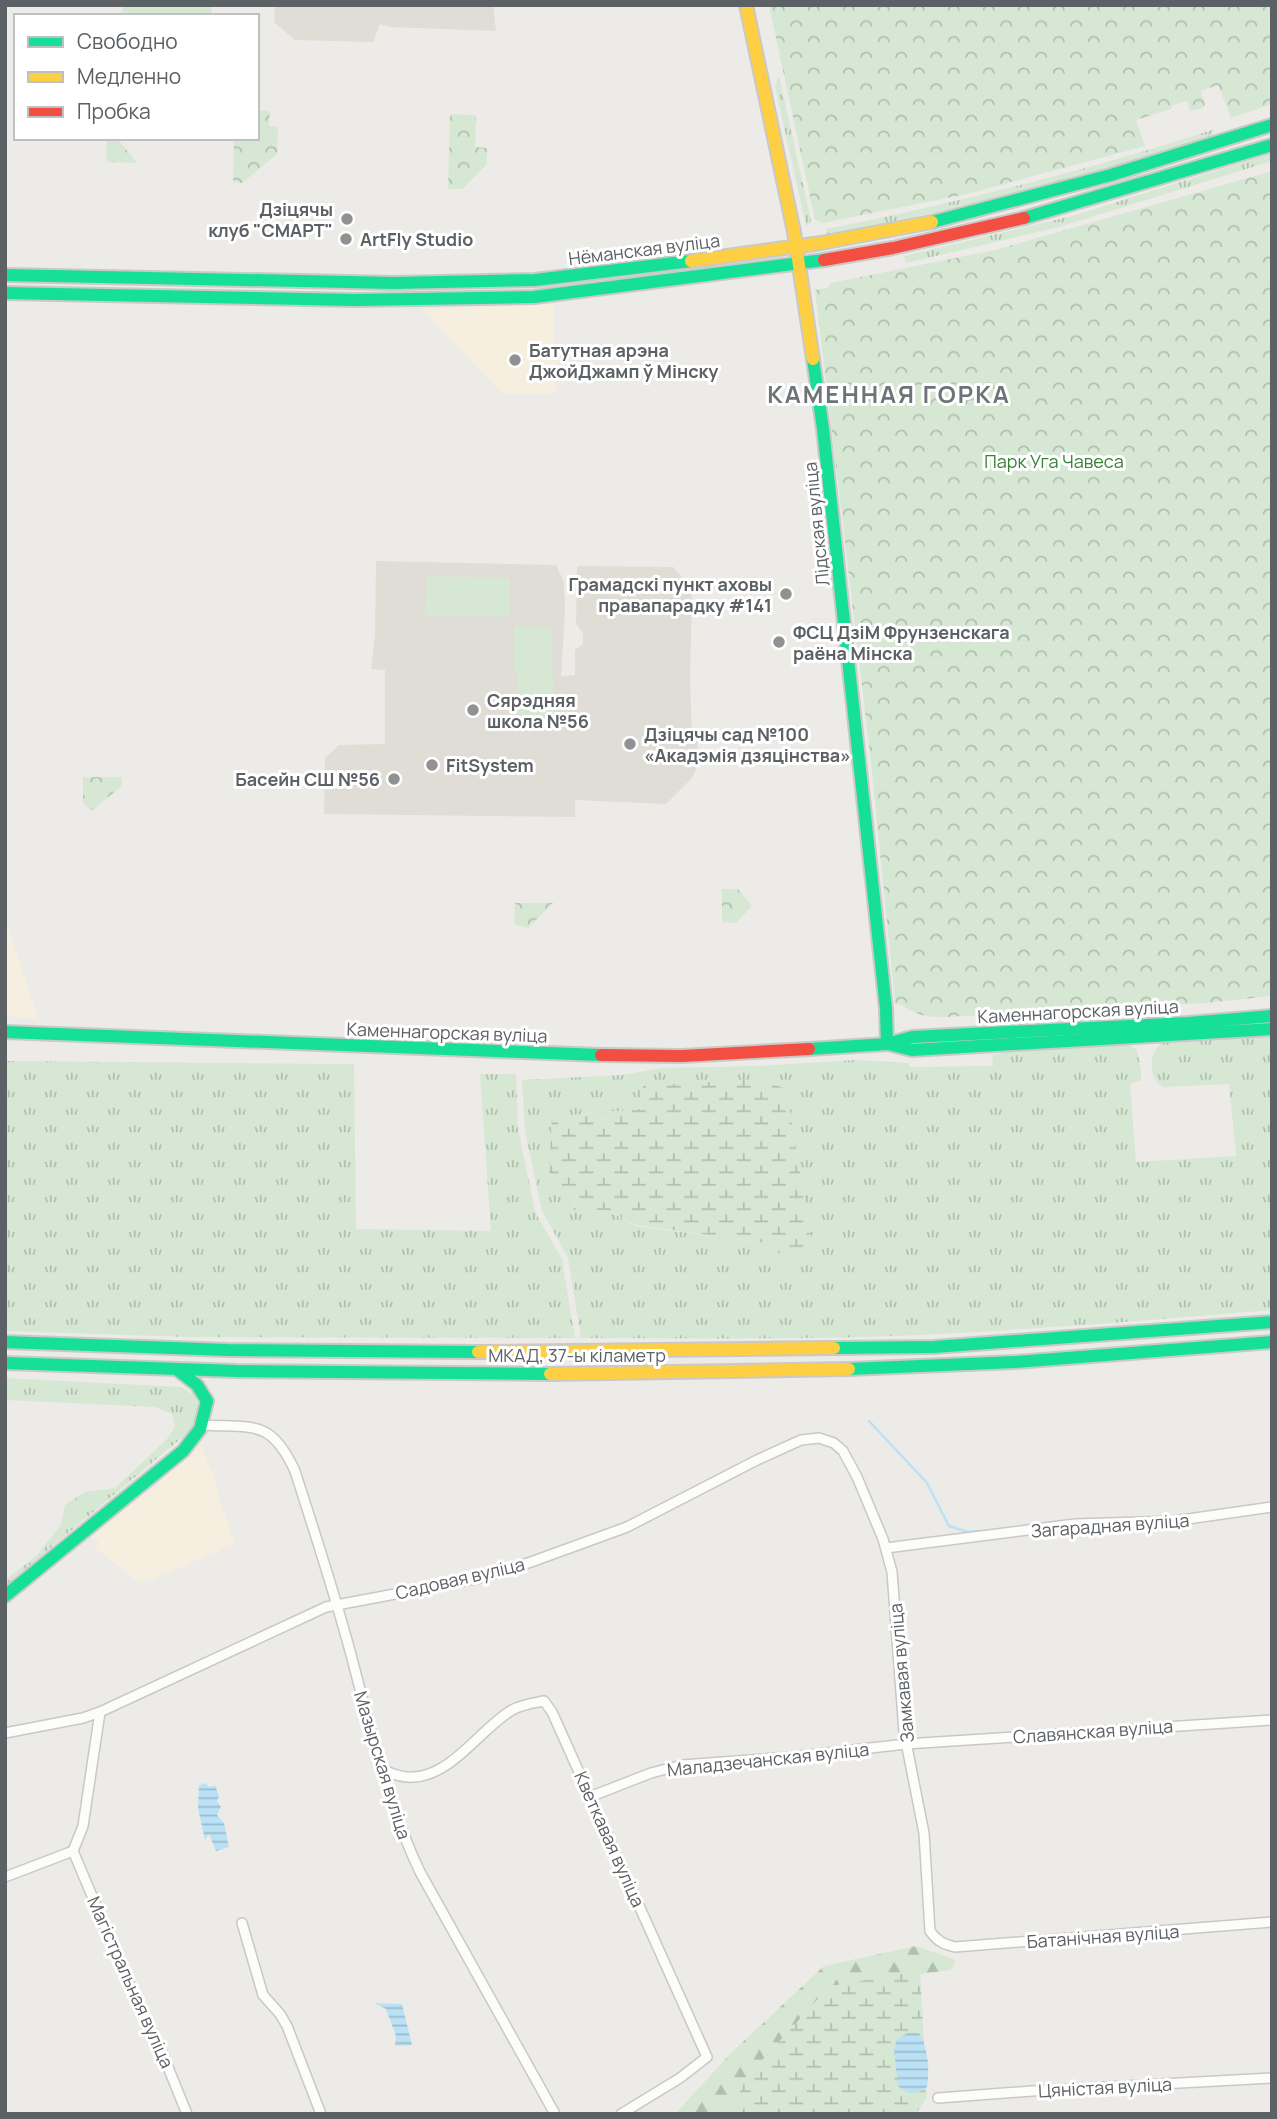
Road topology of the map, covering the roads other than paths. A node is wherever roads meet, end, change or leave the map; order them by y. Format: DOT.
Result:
graph roads {
  1 [pos="747,5"];
  2 [pos="1272,125"];
  3 [pos="1272,145"];
  4 [pos="796,246"];
  5 [pos="799,264"];
  6 [pos="5,275"];
  7 [pos="461,282"];
  8 [pos="5,293"];
  9 [pos="461,298"];
  10 [pos="1272,1016"];
  11 [pos="1272,1029"];
  12 [pos="5,1032"];
  13 [pos="887,1044"];
  14 [pos="1272,1322"];
  15 [pos="5,1342"];
  16 [pos="1272,1342"];
  17 [pos="5,1363"];
  18 [pos="179,1371"];
  19 [pos="229,1372"];
  20 [pos="207,1401"];
  21 [pos="203,1425"];
  22 [pos="819,1438"];
  23 [pos="1272,1507"];
  24 [pos="886,1548"];
  25 [pos="5,1596"];
  26 [pos="336,1605"];
  27 [pos="100,1712"];
  28 [pos="1272,1720"];
  29 [pos="5,1733"];
  30 [pos="910,1744"];
  31 [pos="381,1769"];
  32 [pos="592,1796"];
  33 [pos="73,1851"];
  34 [pos="5,1877"];
  35 [pos="1272,1922"];
  36 [pos="242,1923"];
  37 [pos="936,1940"];
  38 [pos="1272,2078"];
  39 [pos="938,2098"];
  40 [pos="187,2114"];
  41 [pos="321,2114"];
  42 [pos="555,2114"];
  43 [pos="621,2114"];
  1 -- 4 [label="main road, Лідская вуліца"];
  2 -- 4 [label="main road, Нёманская вуліца"];
  3 -- 5 [label="main road, Нёманская вуліца"];
  4 -- 5 [label="main road, Лідская вуліца"];
  4 -- 7 [label="main road, Нёманская вуліца"];
  5 -- 9 [label="main road, Нёманская вуліца"];
  5 -- 13 [label="main road, Лідская вуліца"];
  6 -- 7 [label="main road, Нёманская вуліца"];
  7 -- 9 [label="main road"];
  8 -- 9 [label="main road, Нёманская вуліца"];
  10 -- 13 [label="main road, Каменнагорская вуліца"];
  11 -- 13 [label="main road, Каменнагорская вуліца"];
  12 -- 13 [label="main road, Каменнагорская вуліца"];
  14 -- 15 [label="main road, МКАД, 37-ы кіламетр"];
  16 -- 19 [label="main road, МКАД, 37-ы кіламетр"];
  17 -- 18 [label="main road, МКАД, 37-ы кіламетр"];
  18 -- 19 [label="main road, МКАД, 37-ы кіламетр"];
  18 -- 20 [label="main road"];
  19 -- 20 [label="main road"];
  20 -- 21 [label="main road"];
  21 -- 25 [label="main road"];
  21 -- 26 [label="street, Мазырская вуліца"];
  22 -- 24 [label="street, Замкавая вуліца"];
  22 -- 26 [label="street, Садовая вуліца"];
  23 -- 24 [label="street, Загарадная вуліца"];
  24 -- 30 [label="street, Замкавая вуліца"];
  26 -- 27 [label="street, Садовая вуліца"];
  26 -- 31 [label="street, Мазырская вуліца"];
  27 -- 29 [label="street, Садовая вуліца"];
  27 -- 33 [label="street"];
  28 -- 30 [label="street, Славянская вуліца"];
  30 -- 32 [label="street, Маладзечанская вуліца"];
  30 -- 37 [label="street, Замкавая вуліца"];
  31 -- 32 [label="street, Кветкавая вуліца"];
  31 -- 42 [label="street, Мазырская вуліца"];
  32 -- 43 [label="street, Кветкавая вуліца"];
  33 -- 34 [label="street"];
  33 -- 40 [label="street, Магістральная вуліца"];
  35 -- 37 [label="street, Батанічная вуліца"];
  36 -- 41 [label="street"];
  38 -- 39 [label="street, Цяністая вуліца"];
}
